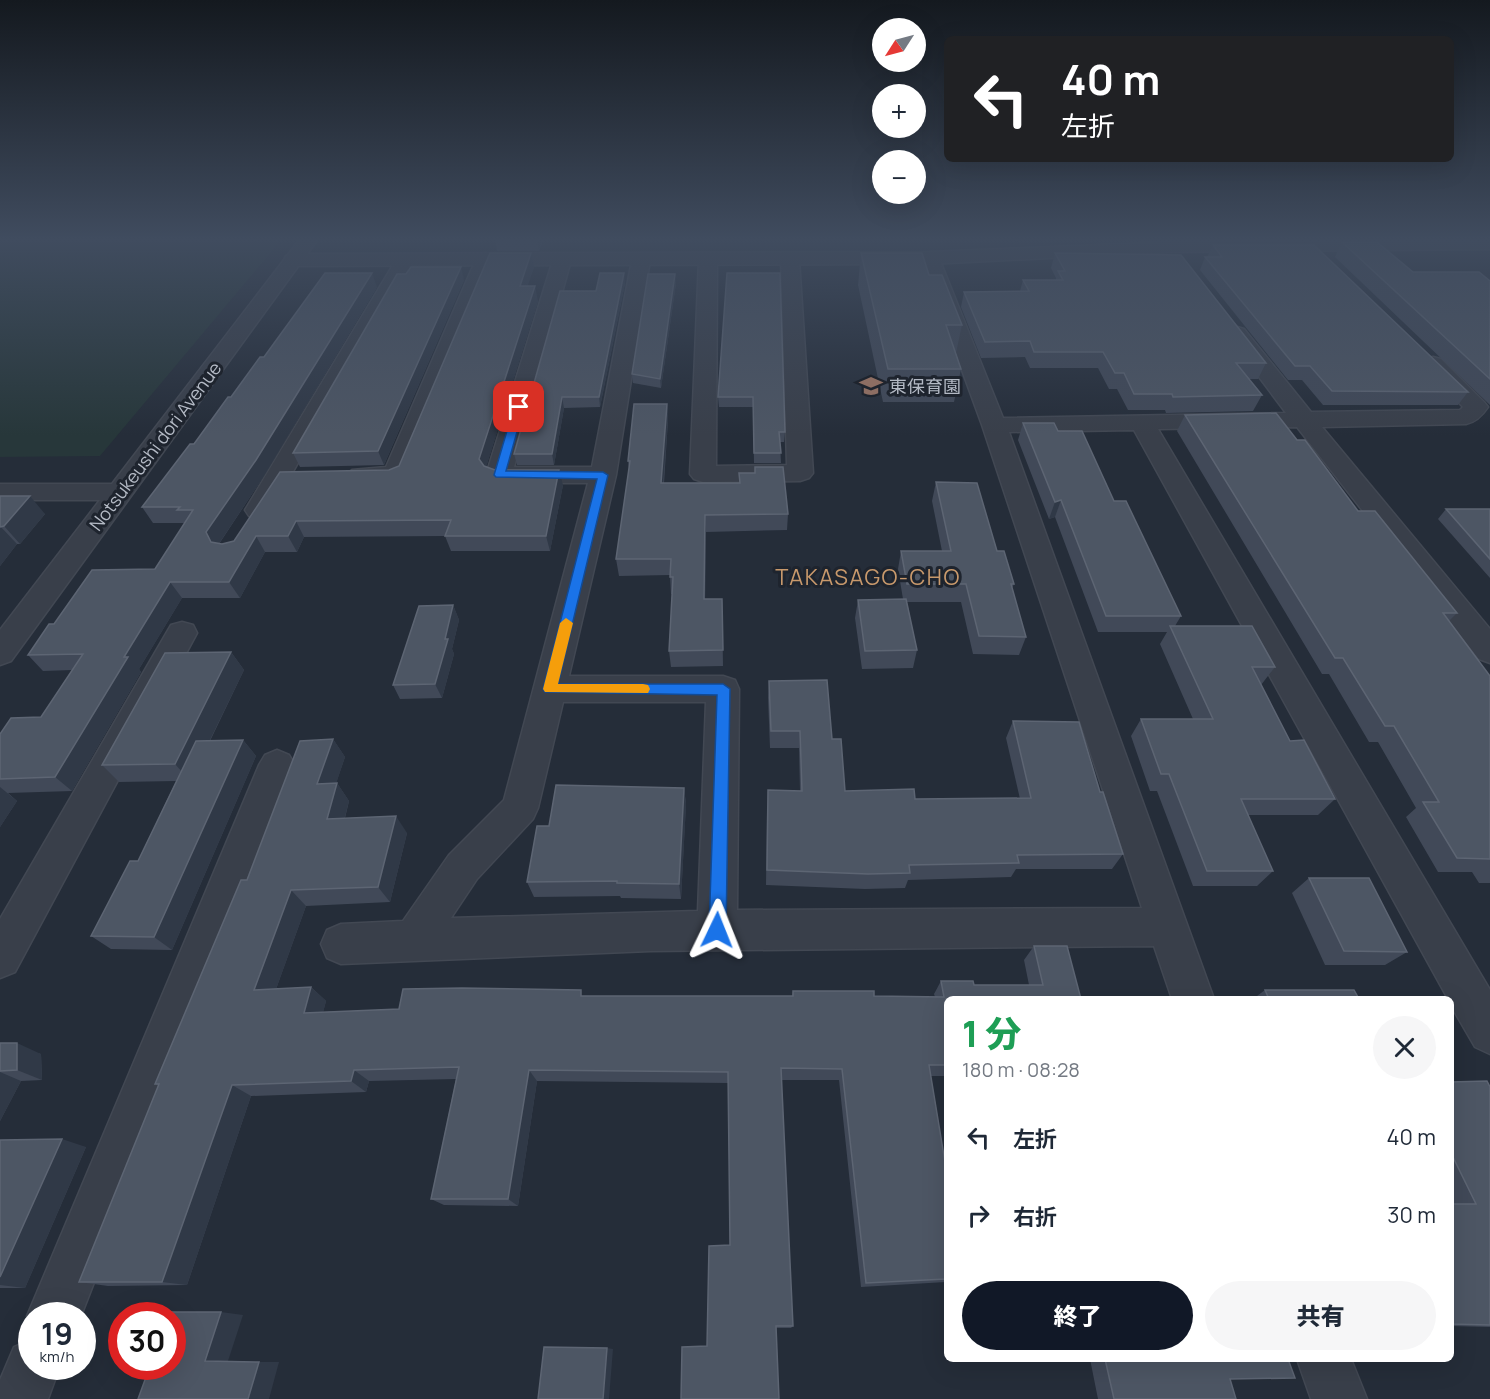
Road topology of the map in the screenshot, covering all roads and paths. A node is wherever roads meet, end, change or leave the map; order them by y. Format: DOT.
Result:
graph roads {
  1 [pos="260,304"];
  2 [pos="382,304"];
  3 [pos="466,304"];
  4 [pos="549,304"];
  5 [pos="633,304"];
  6 [pos="707,304"];
  7 [pos="792,304"];
  8 [pos="948,304"];
  9 [pos="1220,311"];
  10 [pos="1418,350"];
  11 [pos="1304,420"];
  12 [pos="1142,423"];
  13 [pos="994,425"];
  14 [pos="603,475"];
  15 [pos="337,476"];
  16 [pos="0,492"];
  17 [pos="122,492"];
  18 [pos="244,531"];
  19 [pos="182,633"];
  20 [pos="1490,651"];
  21 [pos="0,652"];
  22 [pos="550,689"];
  23 [pos="277,765"];
  24 [pos="1167,927"];
  25 [pos="717,930"];
  26 [pos="414,939"];
  27 [pos="341,944"];
  28 [pos="0,958"];
  29 [pos="1192,996"];
  30 [pos="1490,1032"];
  31 [pos="60,1302"];
  32 [pos="1325,1362"];
  33 [pos="27,1380"];
  34 [pos="20,1399"];
  35 [pos="1339,1399"];
  1 -- 17 [label="street, Notsukeushi dori Avenue"];
  2 -- 18 [label="street"];
  3 -- 15 [label="street"];
  4 -- 14 [label="street"];
  5 -- 14 [label="street"];
  6 -- 7 [label="street"];
  8 -- 13 [label="street"];
  9 -- 11 [label="street"];
  10 -- 11 [label="street"];
  11 -- 12 [label="street"];
  11 -- 20 [label="street"];
  12 -- 13 [label="street"];
  12 -- 30 [label="street"];
  13 -- 24 [label="street"];
  14 -- 22 [label="street"];
  16 -- 17 [label="street"];
  17 -- 21 [label="street, Notsukeushi dori Avenue"];
  19 -- 28 [label="street"];
  22 -- 25 [label="street"];
  22 -- 26 [label="street"];
  23 -- 31 [label="street"];
  24 -- 25 [label="street"];
  24 -- 29 [label="street"];
  25 -- 26 [label="street"];
  26 -- 27 [label="street"];
  32 -- 35 [label="street"];
  33 -- 34 [label="street"];
}
